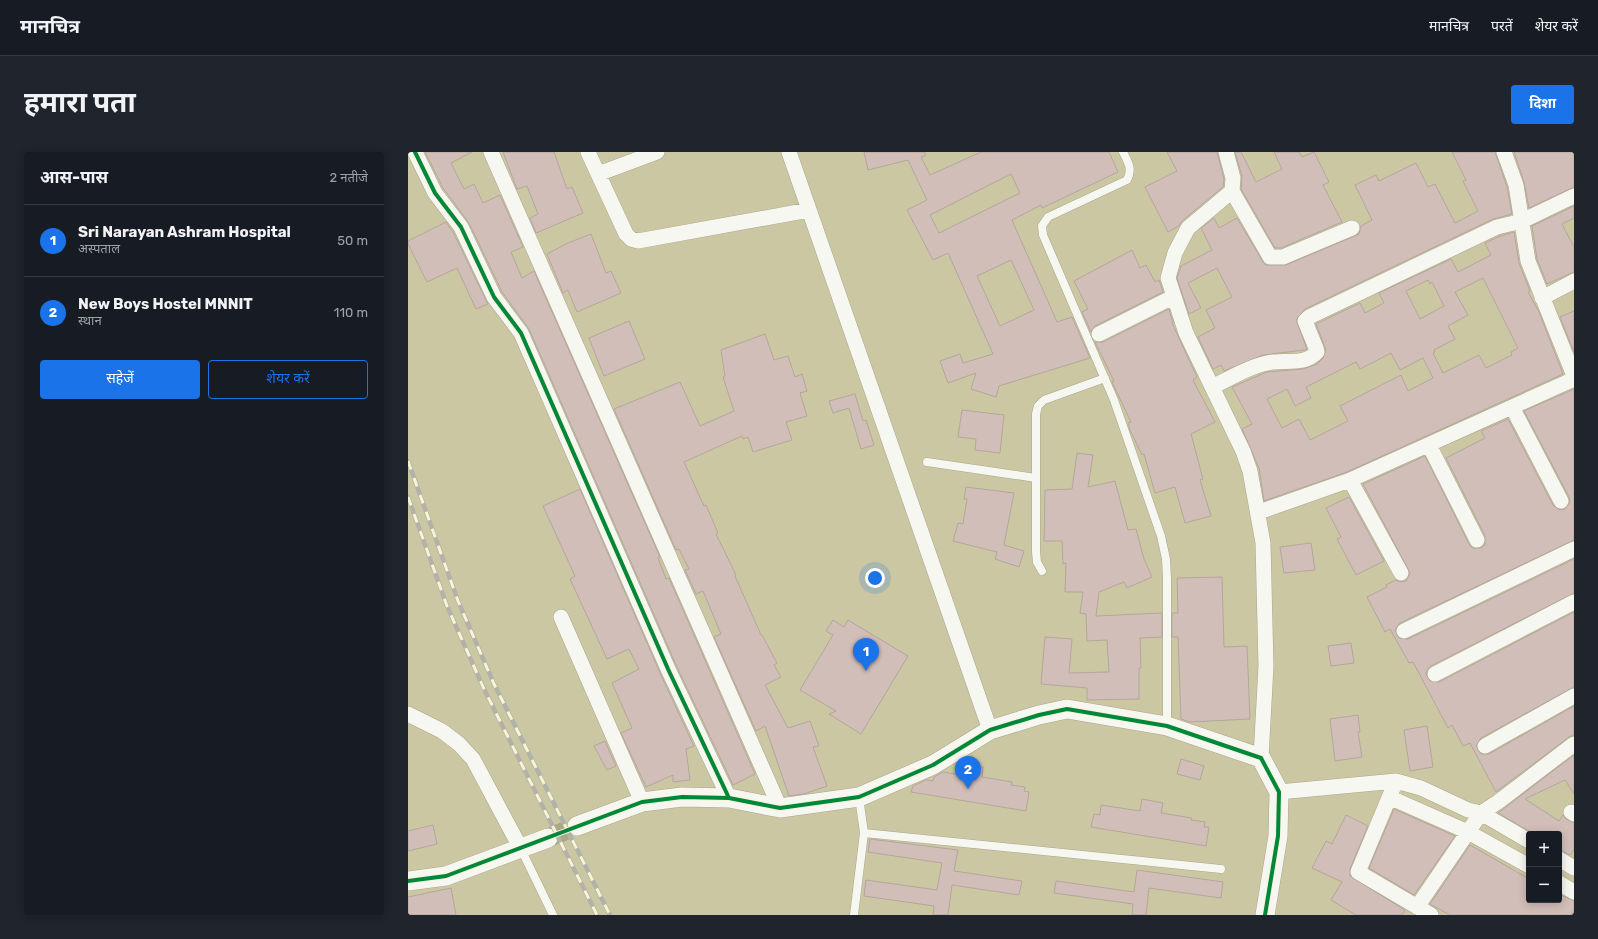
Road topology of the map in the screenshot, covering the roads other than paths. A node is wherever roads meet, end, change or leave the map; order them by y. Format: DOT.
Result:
graph roads {
  1 [pos="415,152"];
  2 [pos="491,152"];
  3 [pos="588,152"];
  4 [pos="657,152"];
  5 [pos="790,152"];
  6 [pos="1123,152"];
  7 [pos="1226,152"];
  8 [pos="1504,152"];
  9 [pos="598,174"];
  10 [pos="1232,191"];
  11 [pos="1574,196"];
  12 [pos="809,210"];
  13 [pos="1522,222"];
  14 [pos="1352,228"];
  15 [pos="1574,281"];
  16 [pos="1173,297"];
  17 [pos="1542,298"];
  18 [pos="1099,334"];
  19 [pos="1568,345"];
  20 [pos="1574,377"];
  21 [pos="1105,378"];
  22 [pos="1212,387"];
  23 [pos="1512,407"];
  24 [pos="1429,445"];
  25 [pos="927,462"];
  26 [pos="1036,478"];
  27 [pos="1350,480"];
  28 [pos="1561,501"];
  29 [pos="1258,512"];
  30 [pos="1477,540"];
  31 [pos="1574,549"];
  32 [pos="1042,571"];
  33 [pos="1401,573"];
  34 [pos="1574,602"];
  35 [pos="561,617"];
  36 [pos="1404,631"];
  37 [pos="1435,674"];
  38 [pos="1574,696"];
  39 [pos="408,714"];
  40 [pos="1167,726"];
  41 [pos="990,730"];
  42 [pos="1574,744"];
  43 [pos="1485,746"];
  44 [pos="1261,758"];
  45 [pos="1396,781"];
  46 [pos="1279,792"];
  47 [pos="859,797"];
  48 [pos="729,798"];
  49 [pos="1390,798"];
  50 [pos="642,802"];
  51 [pos="780,808"];
  52 [pos="1481,813"];
  53 [pos="577,826"];
  54 [pos="1468,832"];
  55 [pos="864,833"];
  56 [pos="548,838"];
  57 [pos="1526,839"];
  58 [pos="521,849"];
  59 [pos="1562,861"];
  60 [pos="1526,864"];
  61 [pos="1221,868"];
  62 [pos="1574,868"];
  63 [pos="408,881"];
  64 [pos="1562,885"];
  65 [pos="1574,892"];
  66 [pos="1417,907"];
  67 [pos="553,915"];
  68 [pos="854,915"];
  69 [pos="1265,915"];
  70 [pos="1431,915"];
  1 -- 48 [label="street"];
  2 -- 51 [label="street"];
  3 -- 9 [label="street"];
  4 -- 9 [label="street"];
  5 -- 12 [label="street"];
  6 -- 21 [label="lane"];
  7 -- 10 [label="street"];
  8 -- 13 [label="street"];
  9 -- 12 [label="street"];
  10 -- 14 [label="street"];
  10 -- 16 [label="street"];
  11 -- 13 [label="street"];
  12 -- 41 [label="street"];
  13 -- 17 [label="street"];
  13 -- 22 [label="street"];
  15 -- 17 [label="street"];
  16 -- 18 [label="street"];
  16 -- 22 [label="street"];
  17 -- 19 [label="street"];
  19 -- 20 [label="street"];
  20 -- 23 [label="street"];
  21 -- 26 [label="lane"];
  21 -- 40 [label="lane"];
  22 -- 29 [label="street"];
  23 -- 24 [label="street"];
  23 -- 28 [label="street"];
  24 -- 27 [label="street"];
  24 -- 30 [label="street"];
  25 -- 26 [label="lane"];
  26 -- 32 [label="lane"];
  27 -- 29 [label="street"];
  27 -- 33 [label="street"];
  29 -- 44 [label="street"];
  31 -- 36 [label="street"];
  34 -- 37 [label="street"];
  35 -- 50 [label="street"];
  38 -- 43 [label="street"];
  39 -- 58 [label="street"];
  40 -- 41 [label="street"];
  40 -- 44 [label="street"];
  41 -- 47 [label="street"];
  42 -- 52 [label="street"];
  44 -- 46 [label="street"];
  45 -- 46 [label="street"];
  45 -- 49 [label="street"];
  45 -- 52 [label="street"];
  46 -- 69 [label="street"];
  47 -- 51 [label="street"];
  47 -- 55 [label="lane"];
  48 -- 50 [label="street"];
  48 -- 51 [label="street"];
  49 -- 54 [label="street"];
  49 -- 66 [label="street"];
  50 -- 53 [label="street"];
  52 -- 54 [label="street"];
  52 -- 57 [label="street"];
  54 -- 60 [label="street"];
  54 -- 66 [label="street"];
  55 -- 61 [label="lane"];
  55 -- 68 [label="lane"];
  56 -- 58 [label="street"];
  58 -- 63 [label="street"];
  58 -- 67 [label="lane"];
  59 -- 62 [label="street"];
  64 -- 65 [label="street"];
  66 -- 70 [label="street"];
}
